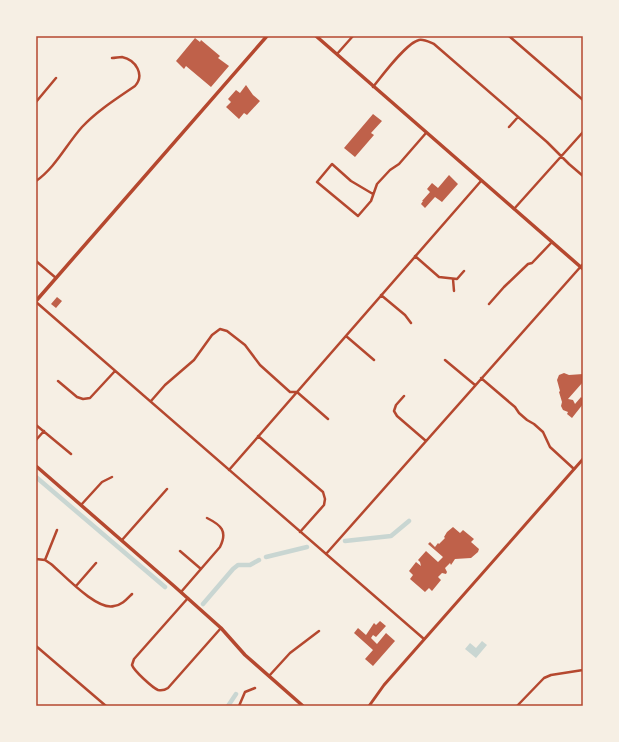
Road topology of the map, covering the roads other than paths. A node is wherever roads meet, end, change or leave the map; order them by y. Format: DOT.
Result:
graph roads {
  1 [pos="267,36"];
  2 [pos="316,36"];
  3 [pos="353,36"];
  4 [pos="509,36"];
  5 [pos="337,54"];
  6 [pos="112,58"];
  7 [pos="56,78"];
  8 [pos="373,87"];
  9 [pos="583,100"];
  10 [pos="36,102"];
  11 [pos="518,117"];
  12 [pos="509,127"];
  13 [pos="583,132"];
  14 [pos="426,133"];
  15 [pos="561,156"];
  16 [pos="583,176"];
  17 [pos="36,181"];
  18 [pos="481,181"];
  19 [pos="373,194"];
  20 [pos="514,209"];
  21 [pos="552,242"];
  22 [pos="415,256"];
  23 [pos="36,261"];
  24 [pos="582,267"];
  25 [pos="464,271"];
  26 [pos="56,278"];
  27 [pos="453,279"];
  28 [pos="454,291"];
  29 [pos="381,295"];
  30 [pos="36,301"];
  31 [pos="489,304"];
  32 [pos="411,323"];
  33 [pos="346,336"];
  34 [pos="374,360"];
  35 [pos="445,360"];
  36 [pos="115,371"];
  37 [pos="481,378"];
  38 [pos="58,380"];
  39 [pos="475,385"];
  40 [pos="297,392"];
  41 [pos="404,396"];
  42 [pos="151,402"];
  43 [pos="328,419"];
  44 [pos="36,425"];
  45 [pos="44,431"];
  46 [pos="258,436"];
  47 [pos="36,440"];
  48 [pos="426,441"];
  49 [pos="71,454"];
  50 [pos="583,459"];
  51 [pos="36,466"];
  52 [pos="574,468"];
  53 [pos="229,470"];
  54 [pos="112,477"];
  55 [pos="167,489"];
  56 [pos="82,505"];
  57 [pos="207,518"];
  58 [pos="56,530"];
  59 [pos="300,532"];
  60 [pos="122,540"];
  61 [pos="180,551"];
  62 [pos="326,554"];
  63 [pos="36,559"];
  64 [pos="45,560"];
  65 [pos="96,563"];
  66 [pos="201,569"];
  67 [pos="76,586"];
  68 [pos="181,592"];
  69 [pos="132,594"];
  70 [pos="188,598"];
  71 [pos="221,628"];
  72 [pos="319,630"];
  73 [pos="424,640"];
  74 [pos="36,646"];
  75 [pos="583,670"];
  76 [pos="269,677"];
  77 [pos="255,688"];
  78 [pos="106,706"];
  79 [pos="239,706"];
  80 [pos="303,706"];
  81 [pos="369,706"];
  82 [pos="517,706"];
  1 -- 26 [label="main road"];
  2 -- 5 [label="main road"];
  3 -- 5 [label="street"];
  4 -- 9 [label="street"];
  5 -- 8 [label="main road"];
  6 -- 17 [label="street"];
  7 -- 10 [label="street"];
  8 -- 11 [label="street"];
  8 -- 14 [label="main road"];
  11 -- 12 [label="street"];
  11 -- 15 [label="street"];
  13 -- 15 [label="street"];
  14 -- 18 [label="main road"];
  14 -- 19 [label="street"];
  15 -- 16 [label="street"];
  15 -- 20 [label="street"];
  18 -- 20 [label="main road"];
  18 -- 22 [label="street"];
  19 -- 19 [label="street"];
  20 -- 21 [label="main road"];
  21 -- 24 [label="main road"];
  21 -- 31 [label="street"];
  22 -- 27 [label="street"];
  22 -- 29 [label="street"];
  23 -- 26 [label="street"];
  24 -- 37 [label="street"];
  25 -- 27 [label="street"];
  26 -- 30 [label="main road"];
  27 -- 28 [label="street"];
  29 -- 32 [label="street"];
  29 -- 33 [label="street"];
  30 -- 36 [label="street"];
  33 -- 34 [label="street"];
  33 -- 40 [label="street"];
  35 -- 39 [label="street"];
  36 -- 38 [label="street"];
  36 -- 42 [label="street"];
  37 -- 39 [label="street"];
  37 -- 52 [label="street"];
  39 -- 48 [label="street"];
  40 -- 42 [label="street"];
  40 -- 43 [label="street"];
  40 -- 46 [label="street"];
  41 -- 48 [label="street"];
  42 -- 53 [label="street"];
  44 -- 45 [label="street"];
  45 -- 47 [label="street"];
  45 -- 49 [label="street"];
  46 -- 53 [label="street"];
  46 -- 59 [label="street"];
  48 -- 62 [label="street"];
  50 -- 52 [label="street"];
  51 -- 56 [label="main road"];
  52 -- 73 [label="street"];
  53 -- 59 [label="street"];
  54 -- 56 [label="street"];
  55 -- 60 [label="street"];
  56 -- 60 [label="main road"];
  57 -- 66 [label="street"];
  58 -- 64 [label="street"];
  59 -- 62 [label="street"];
  60 -- 68 [label="main road"];
  61 -- 66 [label="street"];
  62 -- 73 [label="street"];
  63 -- 64 [label="street"];
  64 -- 67 [label="street"];
  65 -- 67 [label="street"];
  66 -- 68 [label="street"];
  67 -- 69 [label="street"];
  68 -- 70 [label="main road"];
  70 -- 71 [label="main road"];
  70 -- 71 [label="street"];
  71 -- 76 [label="main road"];
  72 -- 76 [label="street"];
  73 -- 81 [label="street"];
  74 -- 78 [label="street"];
  75 -- 82 [label="street"];
  76 -- 80 [label="main road"];
  77 -- 79 [label="street"];
}
